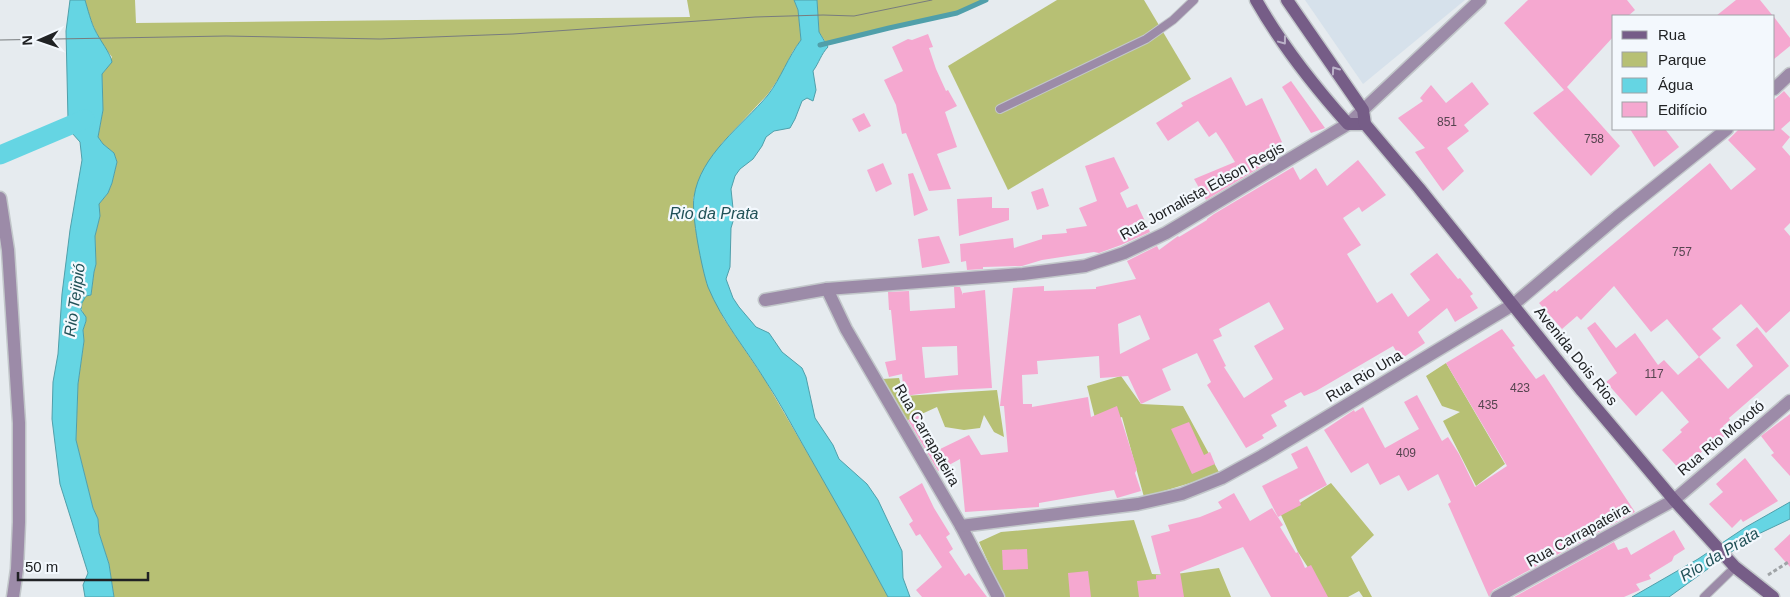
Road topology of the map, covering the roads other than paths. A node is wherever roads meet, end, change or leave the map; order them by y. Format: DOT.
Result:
graph roads {
  1 [pos="1194,0"];
  2 [pos="1256,0"];
  3 [pos="1286,0"];
  4 [pos="1480,0"];
  5 [pos="1790,74"];
  6 [pos="1775,88"];
  7 [pos="1000,109"];
  8 [pos="1364,110"];
  9 [pos="1348,124"];
  10 [pos="1365,124"];
  11 [pos="1726,130"];
  12 [pos="0,198"];
  13 [pos="827,289"];
  14 [pos="5,295"];
  15 [pos="766,300"];
  16 [pos="1514,304"];
  17 [pos="1790,401"];
  18 [pos="1674,500"];
  19 [pos="961,526"];
  20 [pos="1731,563"];
  21 [pos="13,597"];
  22 [pos="998,597"];
  23 [pos="1497,597"];
  24 [pos="1704,597"];
  25 [pos="1773,597"];
  1 -- 7 [label="lane"];
  2 -- 9 [label="main road, one-way"];
  8 -- 3 [label="main road, one-way"];
  4 -- 8 [label="street, Rua Jornalista Edson Regis"];
  5 -- 6 [label="street"];
  8 -- 9 [label="street, Rua Jornalista Edson Regis"];
  8 -- 10 [label="main road"];
  9 -- 10 [label="main road"];
  9 -- 13 [label="street, Rua Jornalista Edson Regis"];
  10 -- 16 [label="main road, Avenida Dois Rios"];
  11 -- 16 [label="street, Rua Rio Una"];
  12 -- 14 [label="street"];
  13 -- 15 [label="street, Rua Jornalista Edson Regis"];
  13 -- 19 [label="street, Rua Carrapateira"];
  14 -- 21 [label="street"];
  16 -- 18 [label="main road, Avenida Dois Rios"];
  16 -- 19 [label="street, Rua Rio Una"];
  17 -- 18 [label="street, Rua Rio Moxotó"];
  18 -- 20 [label="main road, Avenida Dois Rios"];
  18 -- 23 [label="street, Rua Carrapateira"];
  19 -- 22 [label="street, Rua Carrapateira"];
  20 -- 24 [label="lane"];
  20 -- 25 [label="main road, Avenida Dois Rios"];
}
